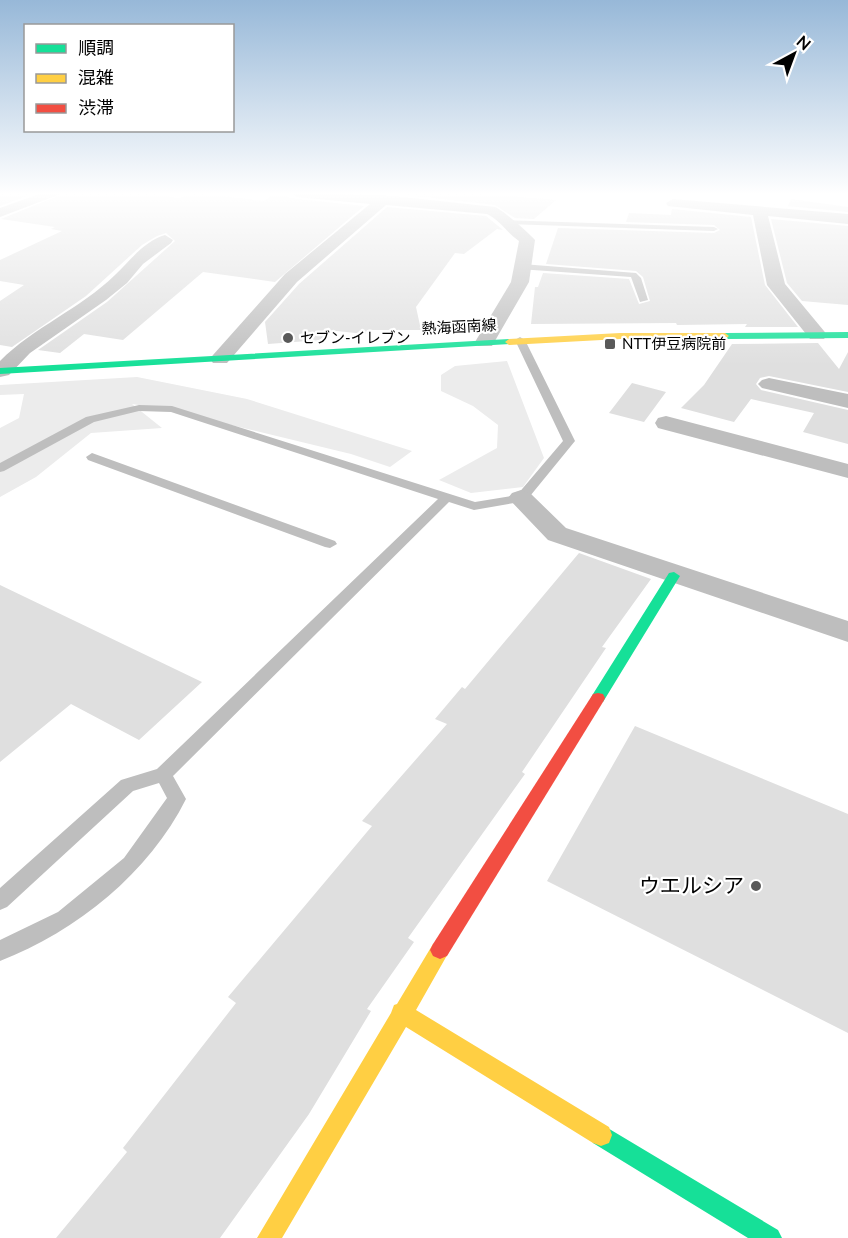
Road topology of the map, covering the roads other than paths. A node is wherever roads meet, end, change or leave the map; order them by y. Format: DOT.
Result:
graph roads {
  1 [pos="150,251"];
  2 [pos="321,251"];
  3 [pos="525,251"];
  4 [pos="768,251"];
  5 [pos="522,267"];
  6 [pos="643,300"];
  7 [pos="817,335"];
  8 [pos="848,335"];
  9 [pos="520,340"];
  10 [pos="485,342"];
  11 [pos="220,359"];
  12 [pos="1,371"];
  13 [pos="769,384"];
  14 [pos="848,401"];
  15 [pos="666,423"];
  16 [pos="92,457"];
  17 [pos="0,468"];
  18 [pos="848,471"];
  19 [pos="447,497"];
  20 [pos="521,498"];
  21 [pos="330,544"];
  22 [pos="674,576"];
  23 [pos="848,632"];
  24 [pos="163,775"];
  25 [pos="0,901"];
  26 [pos="0,951"];
  27 [pos="400,1012"];
  28 [pos="269,1238"];
  29 [pos="771,1238"];
  1 -- 12 [label="street"];
  2 -- 11 [label="street"];
  3 -- 5 [label="street"];
  4 -- 7 [label="street"];
  5 -- 6 [label="lane"];
  5 -- 10 [label="street"];
  7 -- 8 [label="main road, 熱海函南線"];
  7 -- 9 [label="main road, 熱海函南線"];
  9 -- 10 [label="main road, 熱海函南線"];
  9 -- 20 [label="lane"];
  10 -- 11 [label="main road, 熱海函南線"];
  11 -- 12 [label="main road, 熱海函南線"];
  13 -- 14 [label="street"];
  15 -- 18 [label="street"];
  16 -- 21 [label="lane"];
  17 -- 19 [label="lane"];
  19 -- 20 [label="lane"];
  19 -- 24 [label="lane"];
  20 -- 22 [label="street"];
  22 -- 23 [label="street"];
  22 -- 27 [label="main road"];
  24 -- 25 [label="lane"];
  24 -- 26 [label="lane"];
  27 -- 28 [label="main road"];
  27 -- 29 [label="main road"];
}
